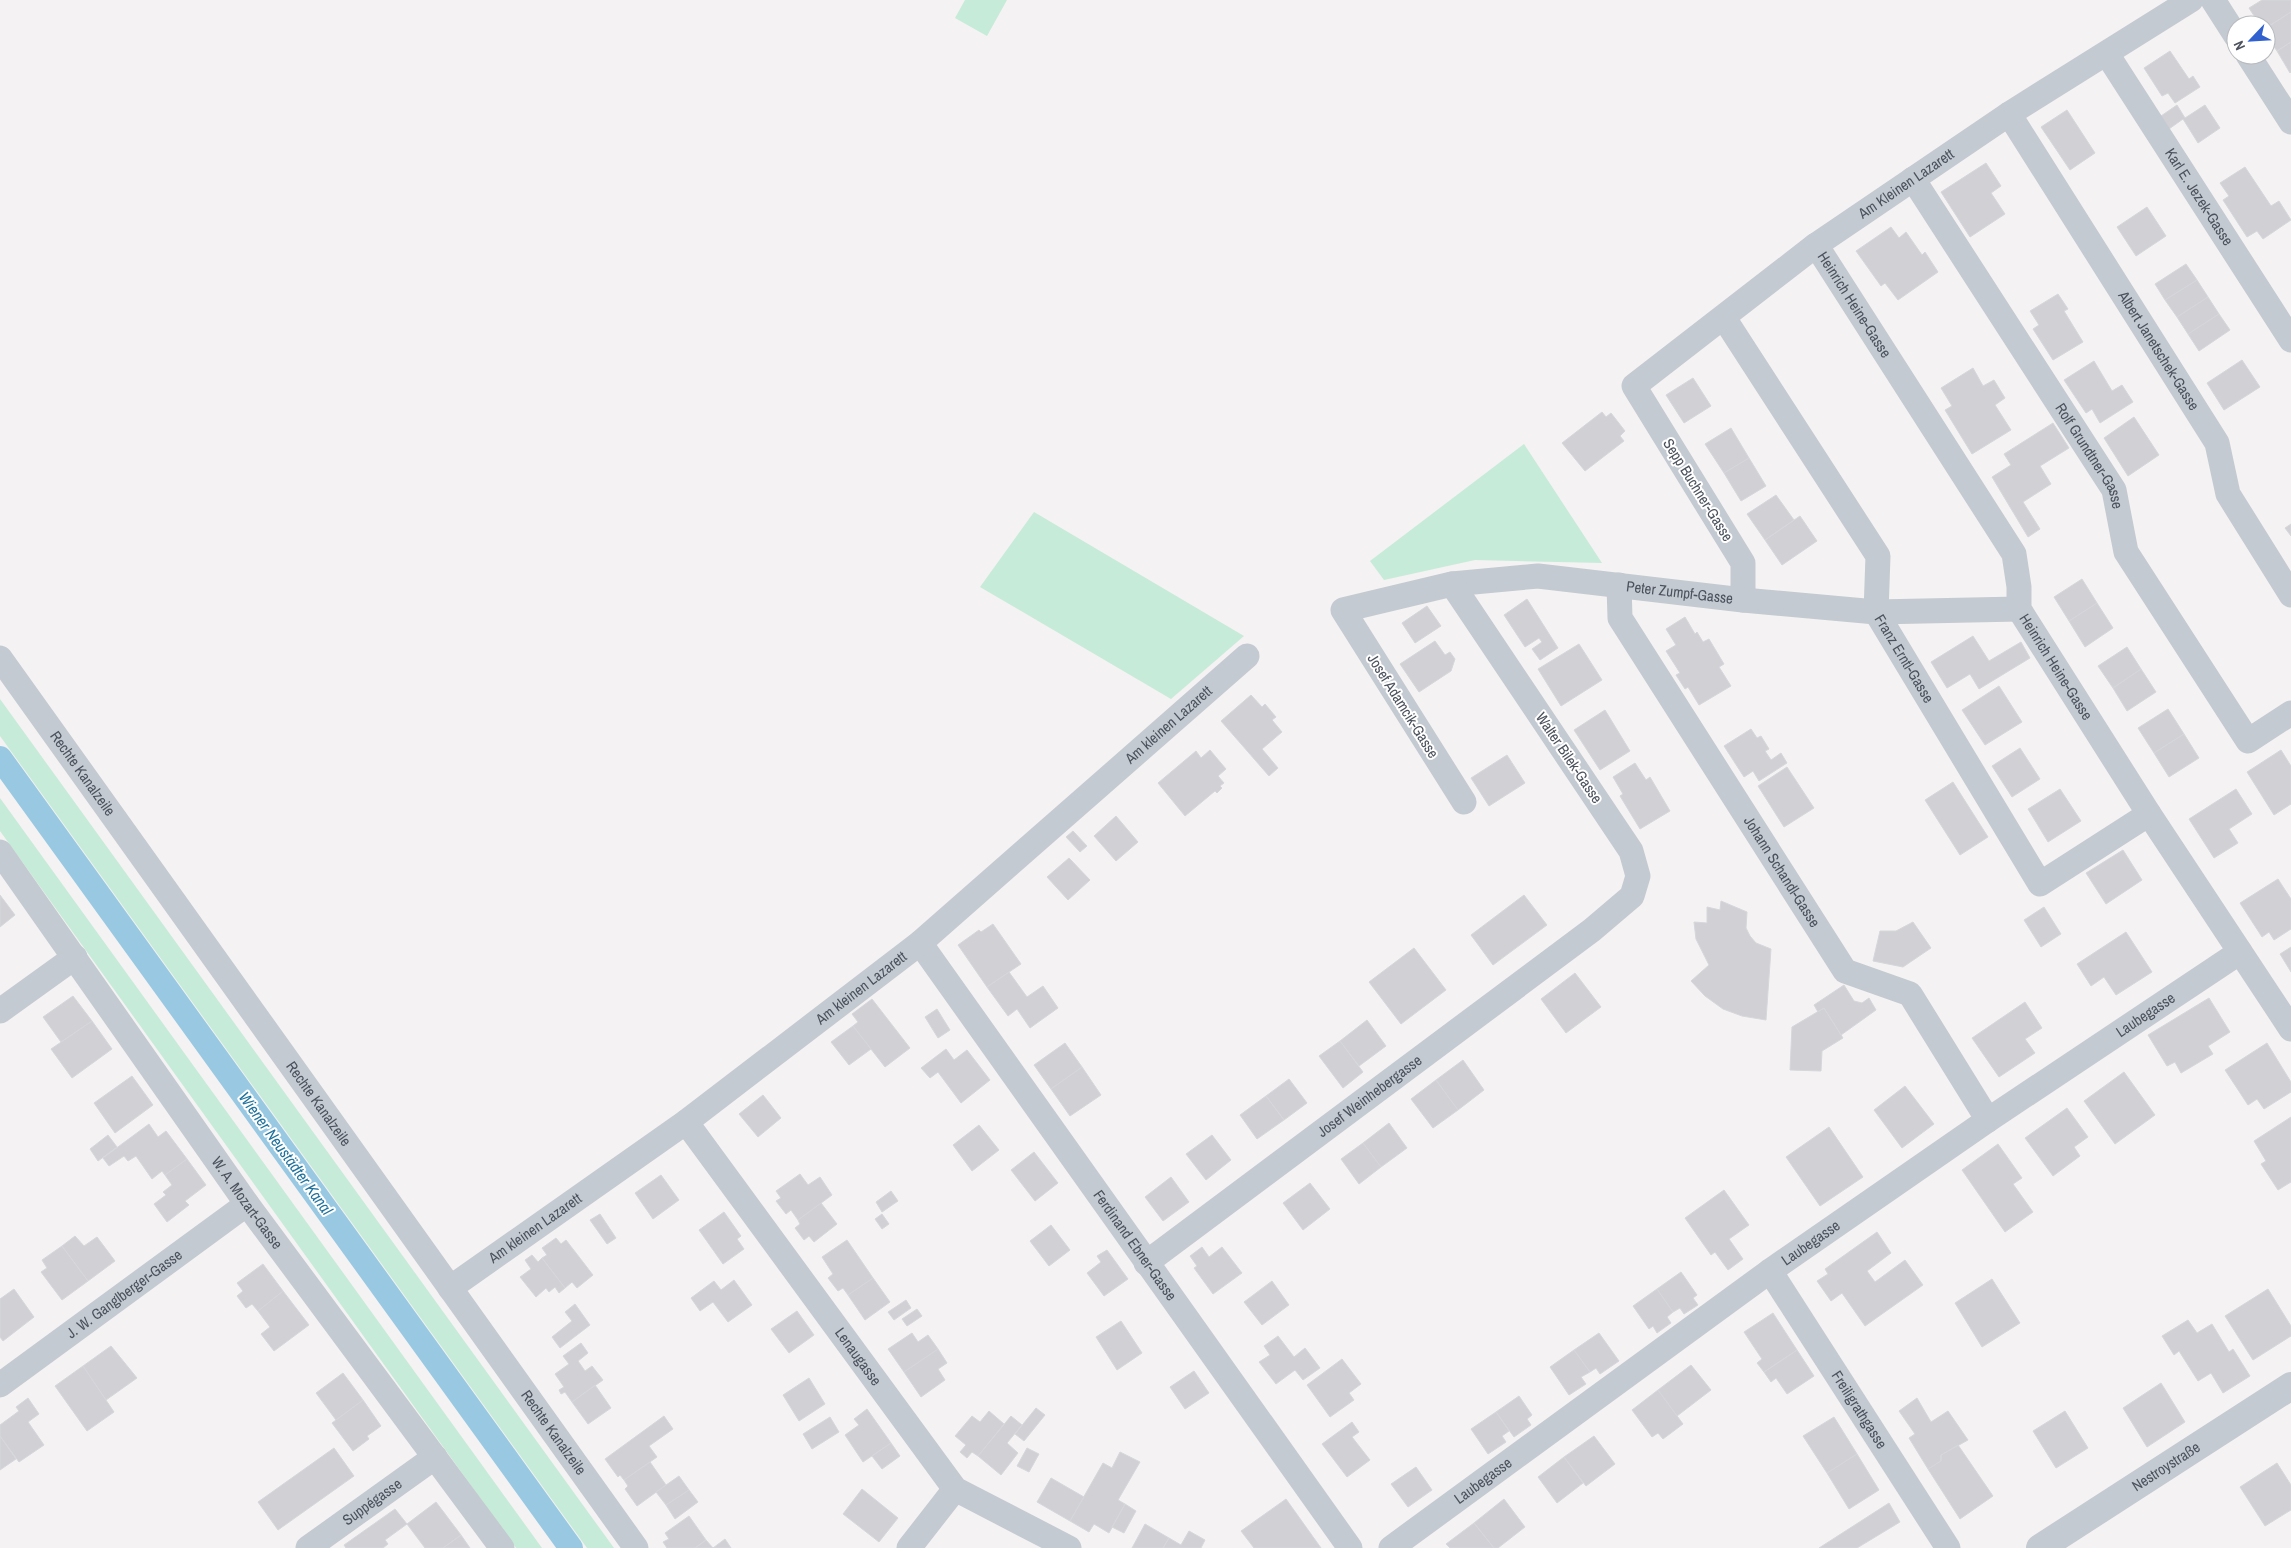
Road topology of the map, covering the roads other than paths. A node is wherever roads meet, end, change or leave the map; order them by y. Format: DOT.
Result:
graph roads {
  1 [pos="2191,0"];
  2 [pos="2213,0"];
  3 [pos="2226,20"];
  4 [pos="2107,54"];
  5 [pos="2254,65"];
  6 [pos="2009,114"];
  7 [pos="2291,122"];
  8 [pos="1913,179"];
  9 [pos="1816,245"];
  10 [pos="1724,318"];
  11 [pos="2291,340"];
  12 [pos="1634,386"];
  13 [pos="1452,584"];
  14 [pos="1619,584"];
  15 [pos="2291,595"];
  16 [pos="1743,600"];
  17 [pos="2019,609"];
  18 [pos="1343,610"];
  19 [pos="1876,612"];
  20 [pos="1247,656"];
  21 [pos="0,658"];
  22 [pos="2291,713"];
  23 [pos="1464,802"];
  24 [pos="2149,814"];
  25 [pos="0,852"];
  26 [pos="1592,930"];
  27 [pos="920,943"];
  28 [pos="2240,952"];
  29 [pos="74,957"];
  30 [pos="0,1011"];
  31 [pos="2291,1029"];
  32 [pos="1988,1120"];
  33 [pos="686,1122"];
  34 [pos="247,1204"];
  35 [pos="1146,1264"];
  36 [pos="1770,1271"];
  37 [pos="450,1288"];
  38 [pos="0,1385"];
  39 [pos="2291,1386"];
  40 [pos="435,1457"];
  41 [pos="955,1489"];
  42 [pos="308,1548"];
  43 [pos="502,1548"];
  44 [pos="636,1548"];
  45 [pos="910,1548"];
  46 [pos="1069,1548"];
  47 [pos="1350,1548"];
  48 [pos="1391,1548"];
  49 [pos="1948,1548"];
  50 [pos="2040,1548"];
  1 -- 4 [label="street, Am Kleinen Lazarett"];
  2 -- 3 [label="street"];
  4 -- 6 [label="street, Am Kleinen Lazarett"];
  4 -- 11 [label="street, Karl E. Jezek-Gasse"];
  5 -- 7 [label="street"];
  6 -- 8 [label="street, Am Kleinen Lazarett"];
  6 -- 15 [label="street, Albert Janetschek-Gasse"];
  8 -- 9 [label="street, Am Kleinen Lazarett"];
  8 -- 22 [label="street, Rolf Grundtner-Gasse"];
  9 -- 10 [label="street, Am Kleinen Lazarett"];
  9 -- 17 [label="street, Heinrich Heine-Gasse"];
  10 -- 12 [label="street, Am Kleinen Lazarett"];
  10 -- 19 [label="street, Franz Erntl-Gasse"];
  12 -- 16 [label="street, Sepp Buchner-Gasse"];
  13 -- 14 [label="street, Peter Zumpf-Gasse"];
  13 -- 18 [label="street, Peter Zumpf-Gasse"];
  13 -- 26 [label="street, Walter Bilek-Gasse"];
  14 -- 16 [label="street, Peter Zumpf-Gasse"];
  14 -- 32 [label="street, Johann Schandl-Gasse"];
  16 -- 19 [label="street, Peter Zumpf-Gasse"];
  17 -- 19 [label="street, Peter Zumpf-Gasse"];
  17 -- 24 [label="street, Heinrich Heine-Gasse"];
  18 -- 23 [label="street, Josef Adamcik-Gasse"];
  19 -- 24 [label="street, Franz Erntl-Gasse"];
  20 -- 27 [label="street, Am kleinen Lazarett"];
  21 -- 37 [label="street, Rechte Kanalzeile"];
  24 -- 28 [label="street, Heinrich Heine-Gasse"];
  25 -- 29 [label="street, W. A. Mozart-Gasse"];
  26 -- 35 [label="street, Josef Weinhebergasse"];
  27 -- 33 [label="street, Am kleinen Lazarett"];
  27 -- 35 [label="street, Ferdinand Ebner-Gasse"];
  28 -- 31 [label="street, Heinrich Heine-Gasse"];
  28 -- 32 [label="street, Laubegasse"];
  29 -- 30 [label="street"];
  29 -- 34 [label="street, W. A. Mozart-Gasse"];
  32 -- 36 [label="street, Laubegasse"];
  33 -- 37 [label="street, Am kleinen Lazarett"];
  33 -- 41 [label="street, Lenaugasse"];
  34 -- 38 [label="street, J. W. Ganglberger-Gasse"];
  34 -- 40 [label="street, W. A. Mozart-Gasse"];
  35 -- 47 [label="street, Ferdinand Ebner-Gasse"];
  36 -- 48 [label="street, Laubegasse"];
  36 -- 49 [label="street, Freiligrathgasse"];
  37 -- 44 [label="street, Rechte Kanalzeile"];
  39 -- 50 [label="street, Nestroystraße"];
  40 -- 42 [label="street, Suppégasse"];
  40 -- 43 [label="street, W. A. Mozart-Gasse"];
  41 -- 45 [label="street"];
  41 -- 46 [label="street, Lenaugasse"];
}
